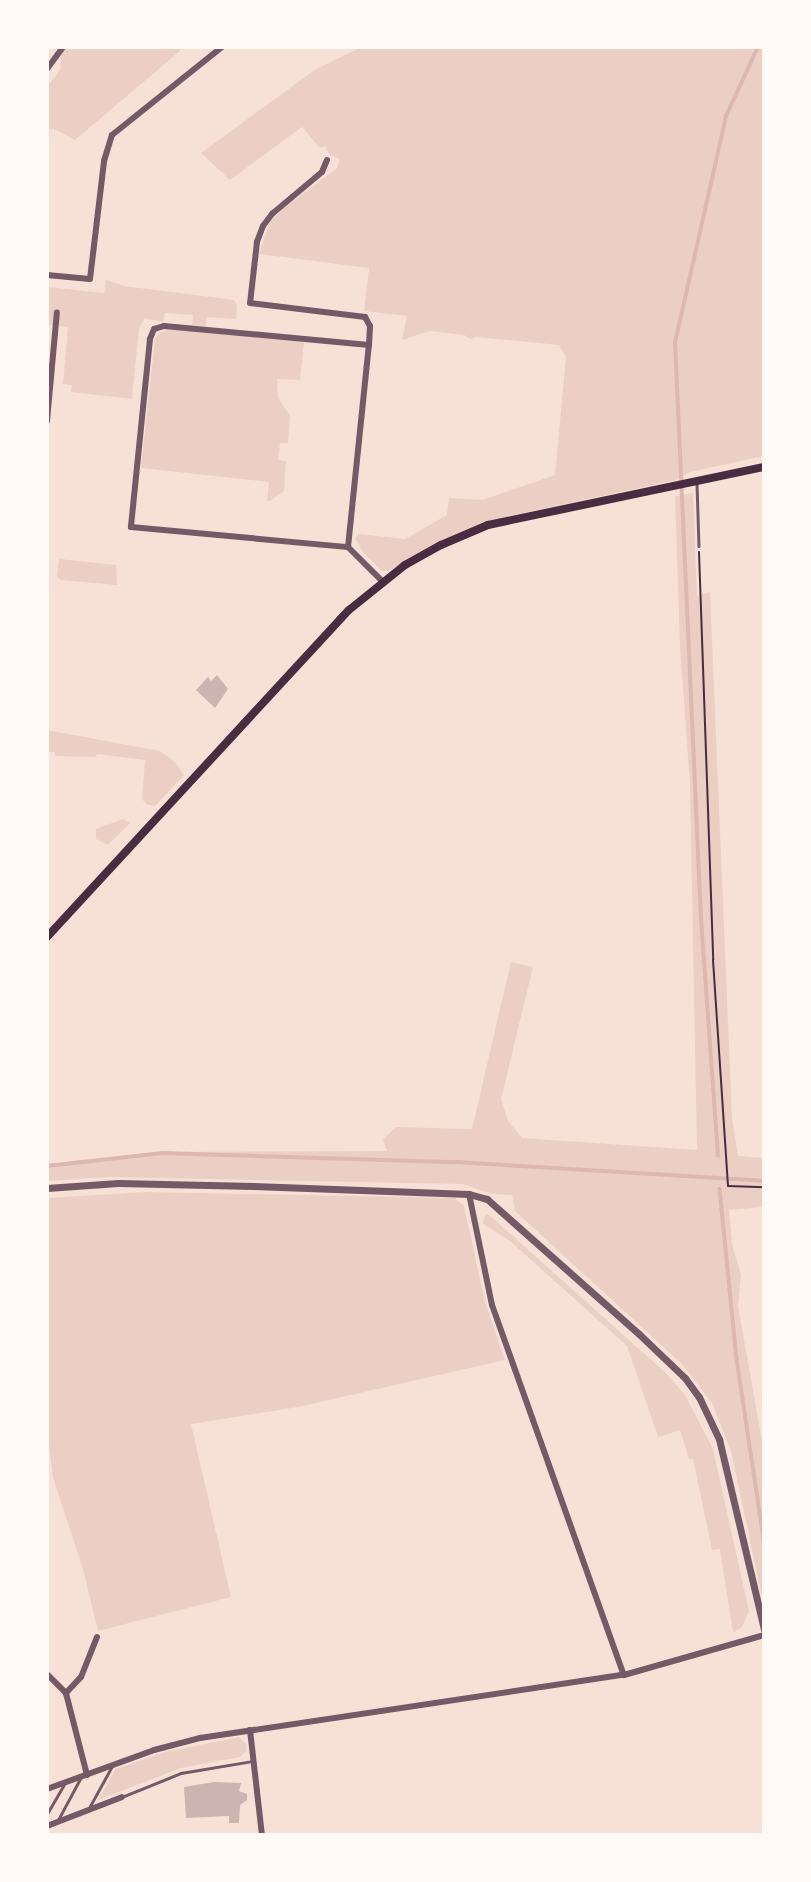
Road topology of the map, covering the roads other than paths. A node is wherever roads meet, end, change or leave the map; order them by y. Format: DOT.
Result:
graph roads {
  1 [pos="63,47"];
  2 [pos="222,47"];
  3 [pos="47,69"];
  4 [pos="327,160"];
  5 [pos="47,275"];
  6 [pos="57,312"];
  7 [pos="369,345"];
  8 [pos="47,421"];
  9 [pos="764,467"];
  10 [pos="694,483"];
  11 [pos="699,546"];
  12 [pos="348,547"];
  13 [pos="382,581"];
  14 [pos="47,937"];
  15 [pos="47,1188"];
  16 [pos="469,1194"];
  17 [pos="764,1633"];
  18 [pos="97,1637"];
  19 [pos="47,1674"];
  20 [pos="624,1675"];
  21 [pos="66,1693"];
  22 [pos="250,1730"];
  23 [pos="253,1761"];
  24 [pos="113,1765"];
  25 [pos="84,1776"];
  26 [pos="65,1782"];
  27 [pos="47,1789"];
  28 [pos="122,1797"];
  29 [pos="87,1811"];
  30 [pos="47,1814"];
  31 [pos="56,1824"];
  32 [pos="47,1826"];
  33 [pos="262,1835"];
  1 -- 3 [label="street"];
  2 -- 5 [label="street"];
  4 -- 7 [label="street"];
  6 -- 8 [label="street"];
  7 -- 12 [label="street"];
  7 -- 12 [label="street"];
  9 -- 10 [label="main road"];
  10 -- 11 [label="lane"];
  10 -- 13 [label="main road"];
  12 -- 13 [label="street"];
  13 -- 14 [label="main road"];
  15 -- 16 [label="street"];
  16 -- 17 [label="street"];
  16 -- 20 [label="street"];
  17 -- 20 [label="street"];
  18 -- 21 [label="street"];
  19 -- 21 [label="street"];
  20 -- 22 [label="street"];
  21 -- 25 [label="street"];
  22 -- 23 [label="street"];
  22 -- 24 [label="street"];
  23 -- 28 [label="lane"];
  23 -- 33 [label="street"];
  24 -- 25 [label="street"];
  24 -- 29 [label="lane"];
  25 -- 26 [label="street"];
  25 -- 31 [label="lane"];
  26 -- 27 [label="street"];
  26 -- 30 [label="lane"];
  28 -- 29 [label="street"];
  29 -- 31 [label="street"];
  31 -- 32 [label="street"];
}
